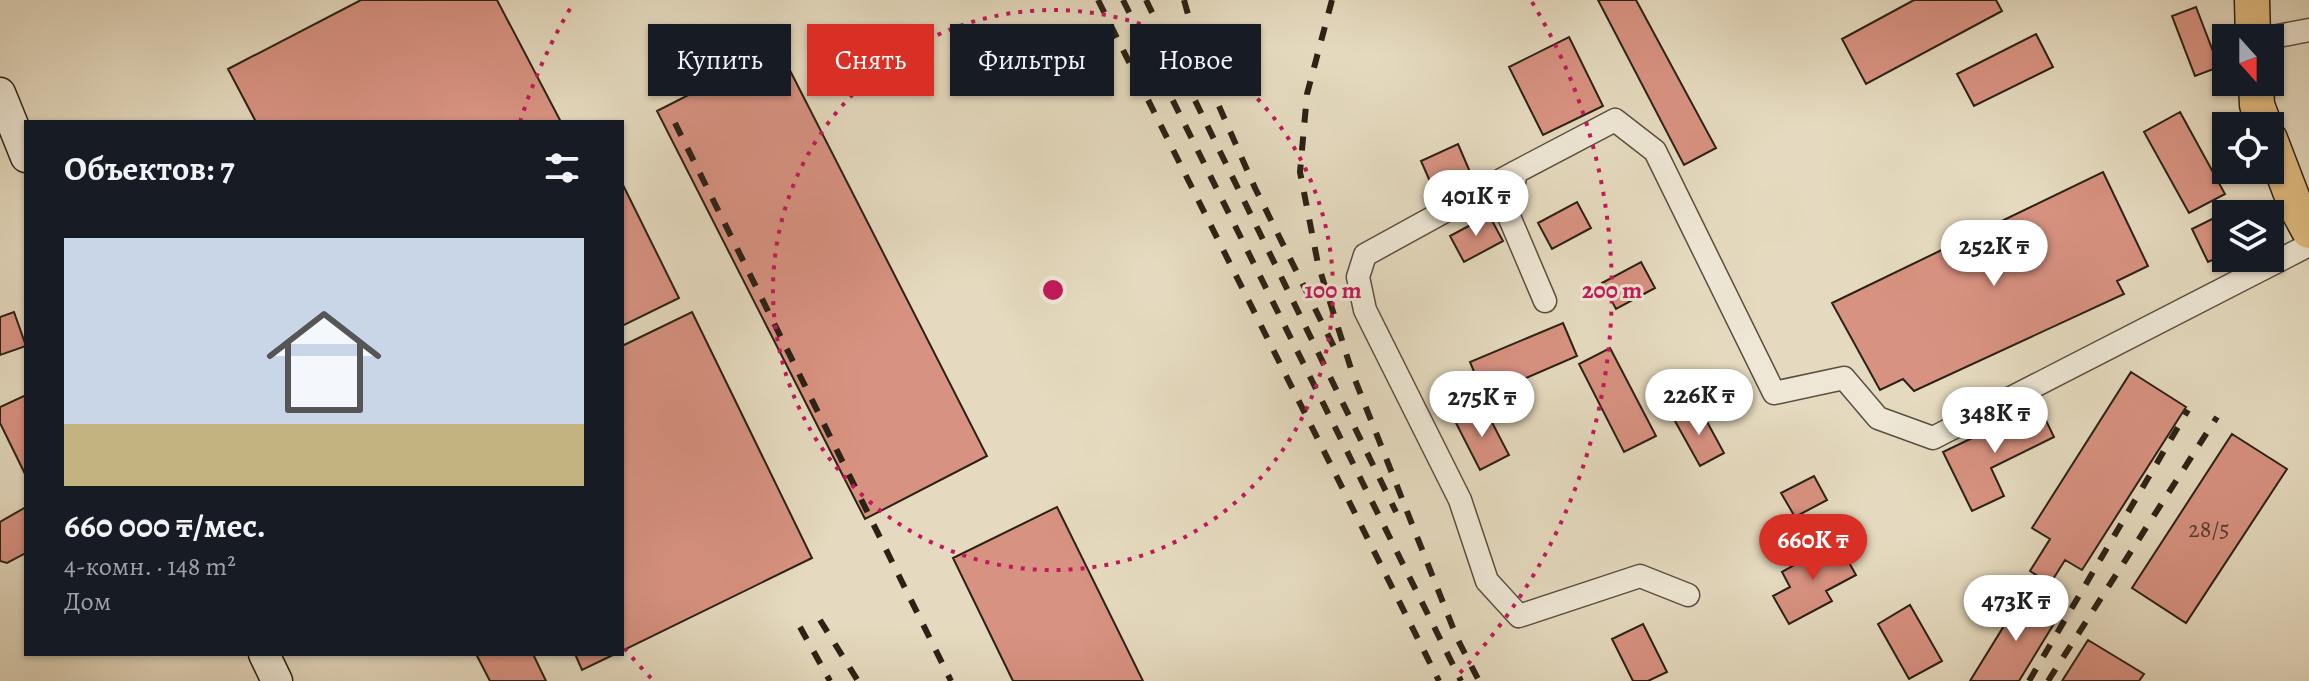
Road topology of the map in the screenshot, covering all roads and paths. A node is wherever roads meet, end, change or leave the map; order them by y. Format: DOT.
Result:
graph roads {
  1 [pos="2252,0"];
  2 [pos="2253,24"];
  3 [pos="2309,30"];
  4 [pos="2284,35"];
  5 [pos="0,93"];
  6 [pos="24,152"];
  7 [pos="1516,172"];
  8 [pos="2284,176"];
  9 [pos="2309,231"];
  10 [pos="2309,245"];
  11 [pos="1545,301"];
  12 [pos="1688,595"];
  13 [pos="265,656"];
  14 [pos="277,681"];
  1 -- 2 [label="main road"];
  3 -- 4 [label="street"];
  5 -- 6 [label="main road"];
  7 -- 10 [label="street"];
  7 -- 11 [label="street"];
  7 -- 12 [label="street"];
  8 -- 9 [label="main road"];
  13 -- 14 [label="main road"];
}
